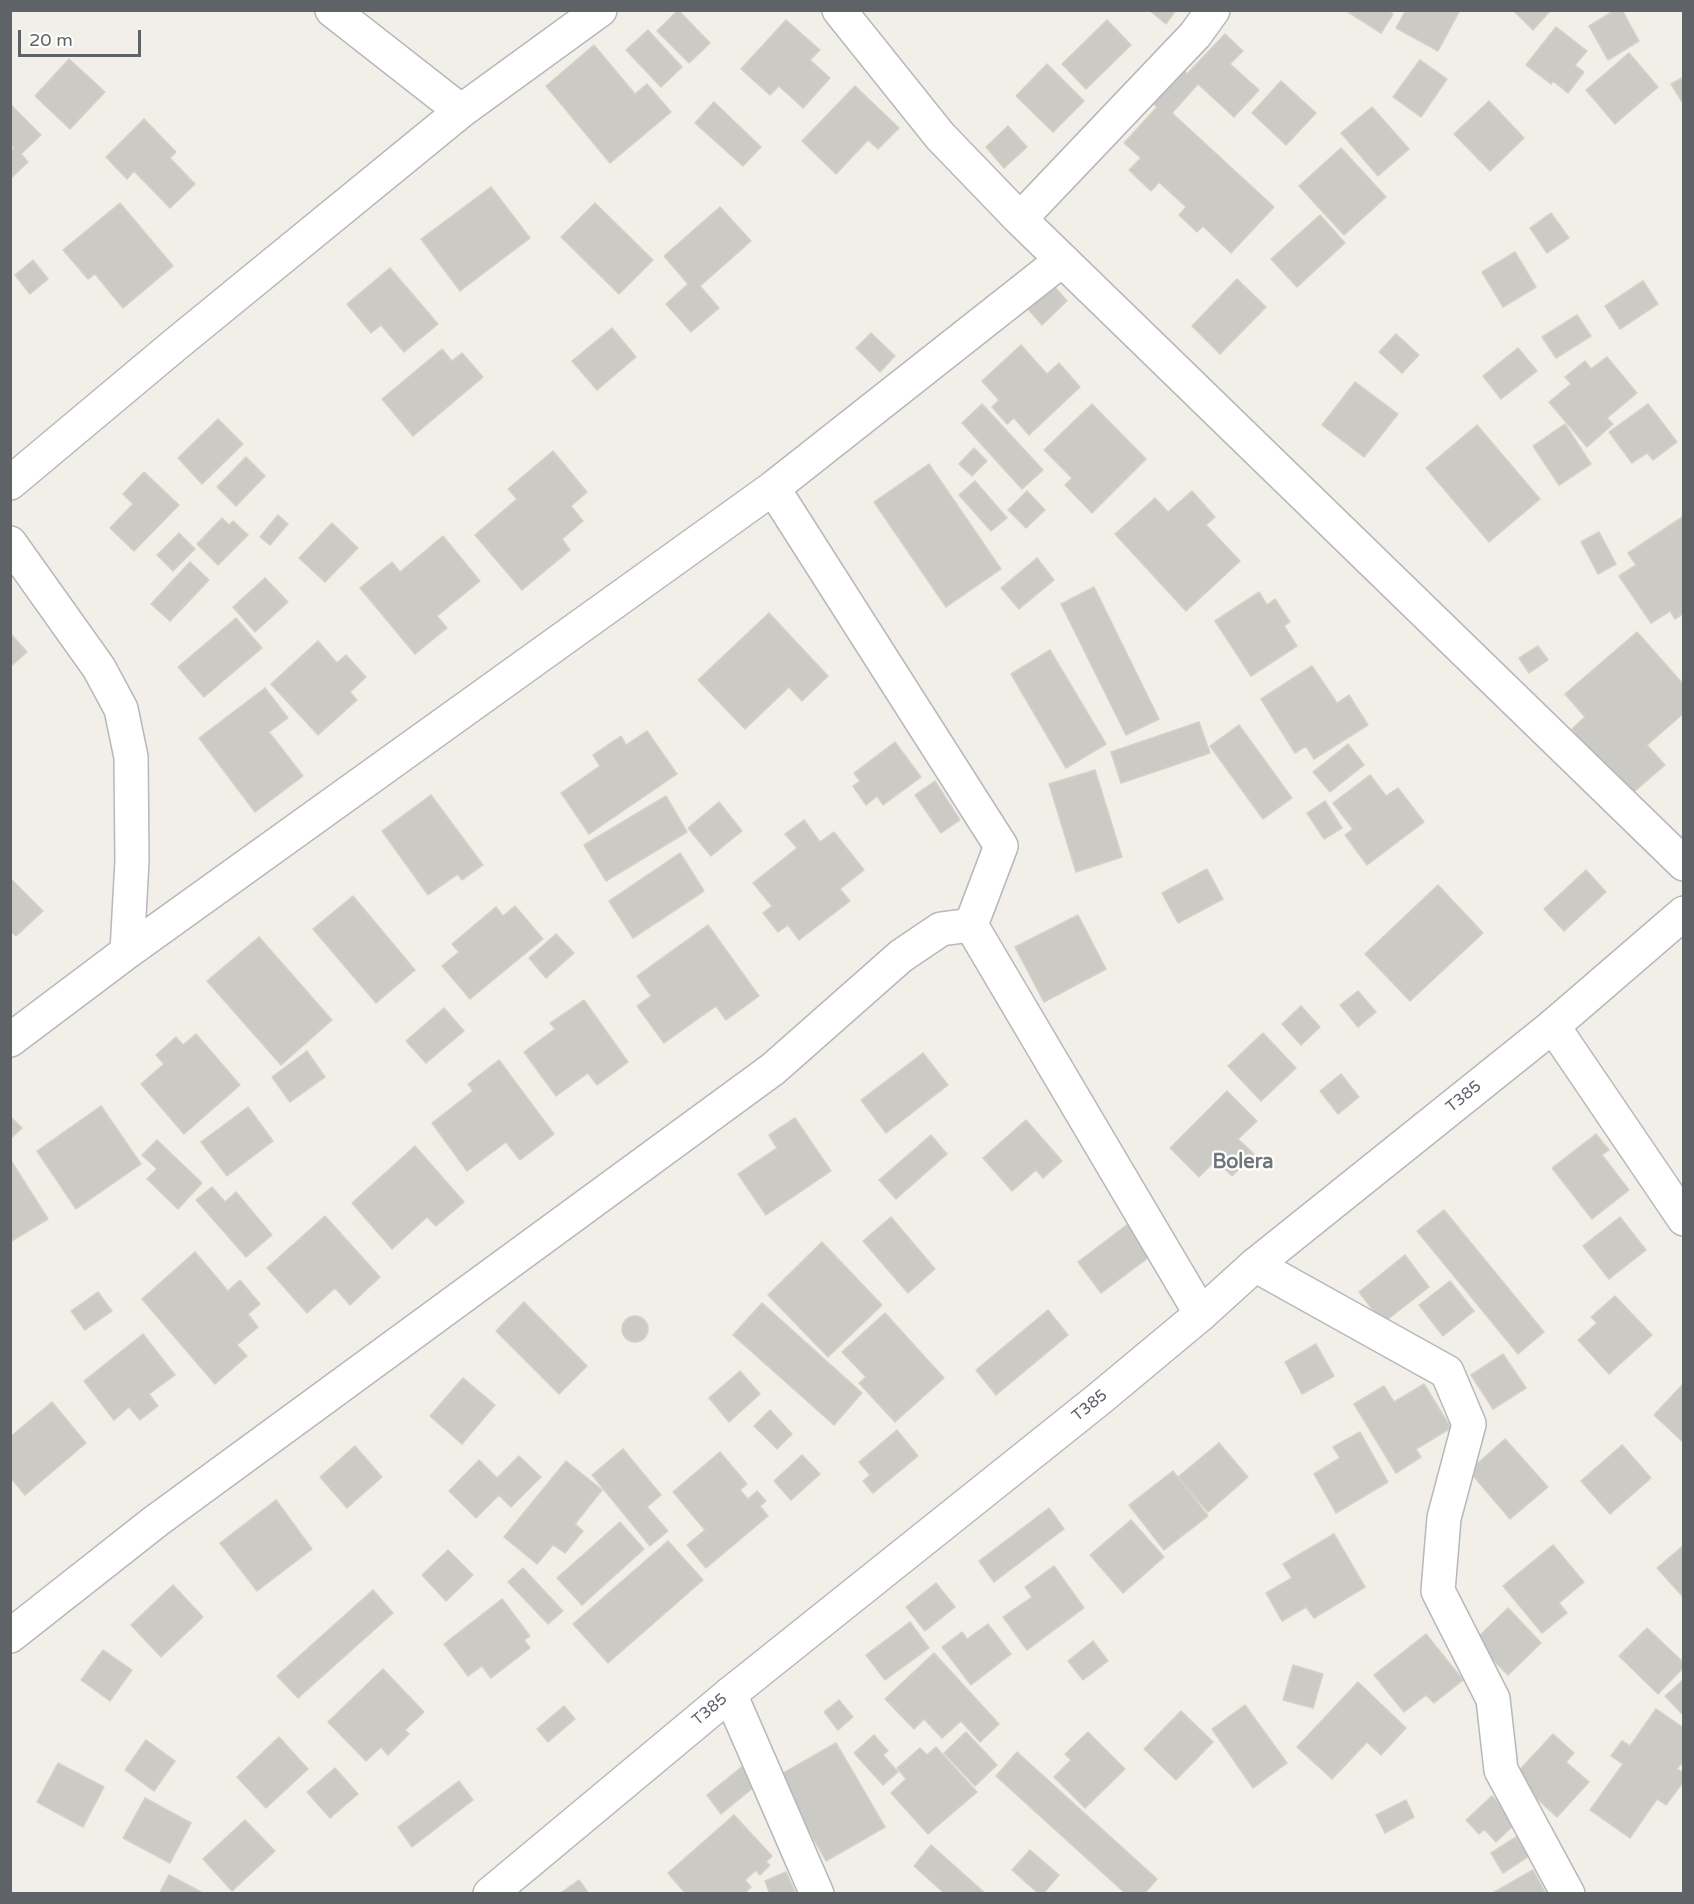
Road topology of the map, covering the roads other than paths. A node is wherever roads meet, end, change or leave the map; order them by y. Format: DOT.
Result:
graph roads {
  1 [pos="332,10"];
  2 [pos="600,10"];
  3 [pos="838,10"];
  4 [pos="1213,10"];
  5 [pos="460,111"];
  6 [pos="1020,219"];
  7 [pos="1062,260"];
  8 [pos="10,483"];
  9 [pos="773,488"];
  10 [pos="10,543"];
  11 [pos="1683,864"];
  12 [pos="1683,913"];
  13 [pos="971,925"];
  14 [pos="127,952"];
  15 [pos="1553,1026"];
  16 [pos="10,1040"];
  17 [pos="1683,1219"];
  18 [pos="1255,1265"];
  19 [pos="1202,1314"];
  20 [pos="10,1636"];
  21 [pos="730,1694"];
  22 [pos="490,1893"];
  23 [pos="817,1893"];
  24 [pos="1568,1893"];
  1 -- 5 [label="street"];
  2 -- 5 [label="street"];
  3 -- 6 [label="street"];
  4 -- 6 [label="street"];
  5 -- 8 [label="street"];
  6 -- 7 [label="street"];
  7 -- 9 [label="street"];
  7 -- 11 [label="street"];
  9 -- 13 [label="street"];
  9 -- 14 [label="street"];
  10 -- 14 [label="street"];
  12 -- 15 [label="street, T385 / T385"];
  13 -- 19 [label="street"];
  13 -- 20 [label="street"];
  14 -- 16 [label="street"];
  15 -- 17 [label="street"];
  15 -- 18 [label="street, T385 / T385"];
  18 -- 19 [label="street, T385 / T385"];
  18 -- 24 [label="street"];
  19 -- 21 [label="street, T385 / T385"];
  21 -- 22 [label="street, T385 / T385"];
  21 -- 23 [label="street"];
}
